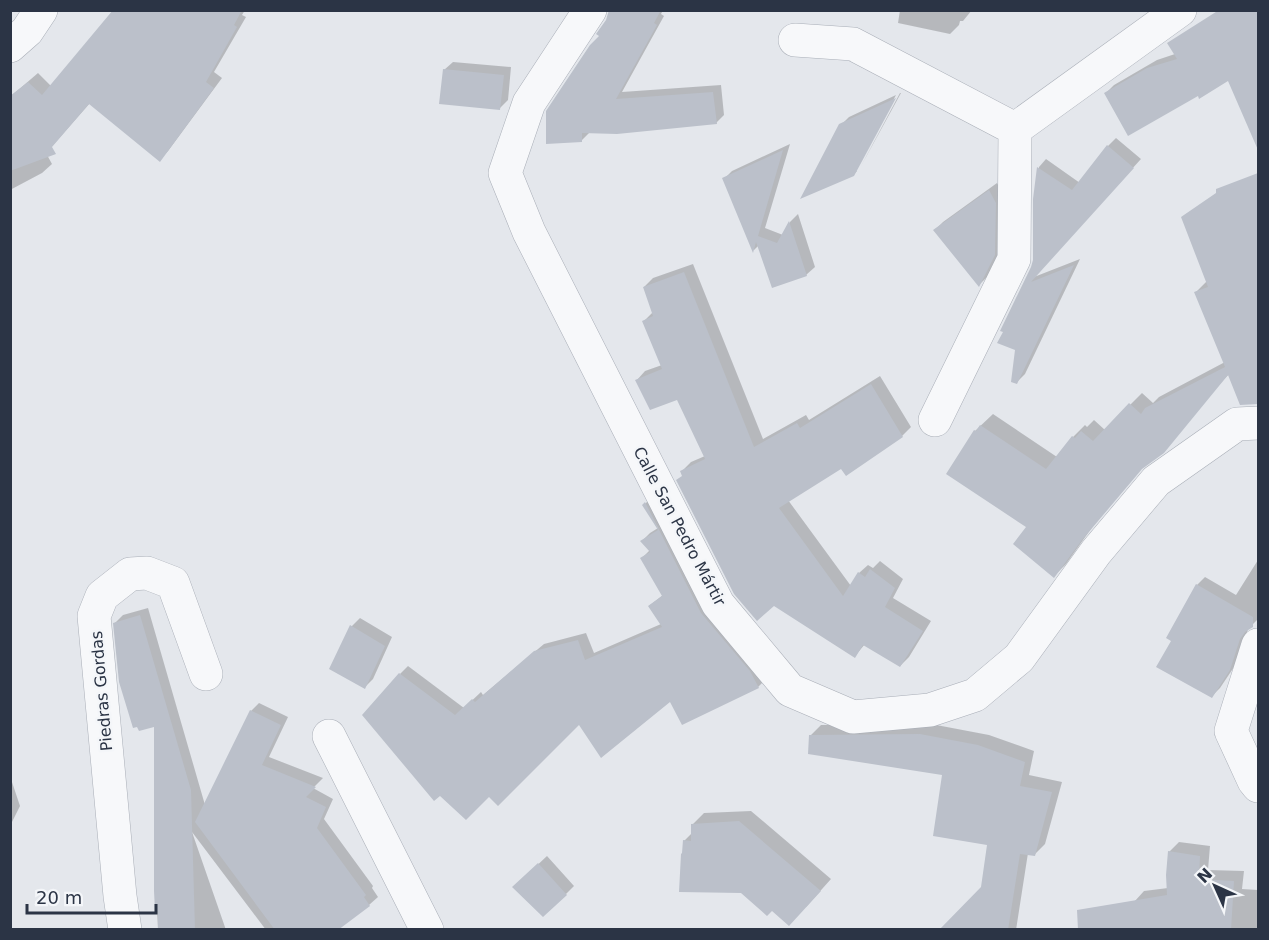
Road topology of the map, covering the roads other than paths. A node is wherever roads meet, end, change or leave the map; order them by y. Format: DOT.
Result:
graph roads {
  1 [pos="41,10"];
  2 [pos="590,10"];
  3 [pos="1180,10"];
  4 [pos="795,40"];
  5 [pos="10,46"];
  6 [pos="1015,129"];
  7 [pos="935,420"];
  8 [pos="1258,423"];
  9 [pos="1258,645"];
  10 [pos="206,674"];
  11 [pos="329,736"];
  12 [pos="1258,786"];
  13 [pos="125,930"];
  14 [pos="427,930"];
  1 -- 5 [label="street"];
  2 -- 8 [label="street, Calle San Pedro Mártir"];
  3 -- 6 [label="street"];
  4 -- 6 [label="street"];
  6 -- 7 [label="street"];
  9 -- 12 [label="street"];
  10 -- 13 [label="street, Piedras Gordas"];
  11 -- 14 [label="street"];
}
